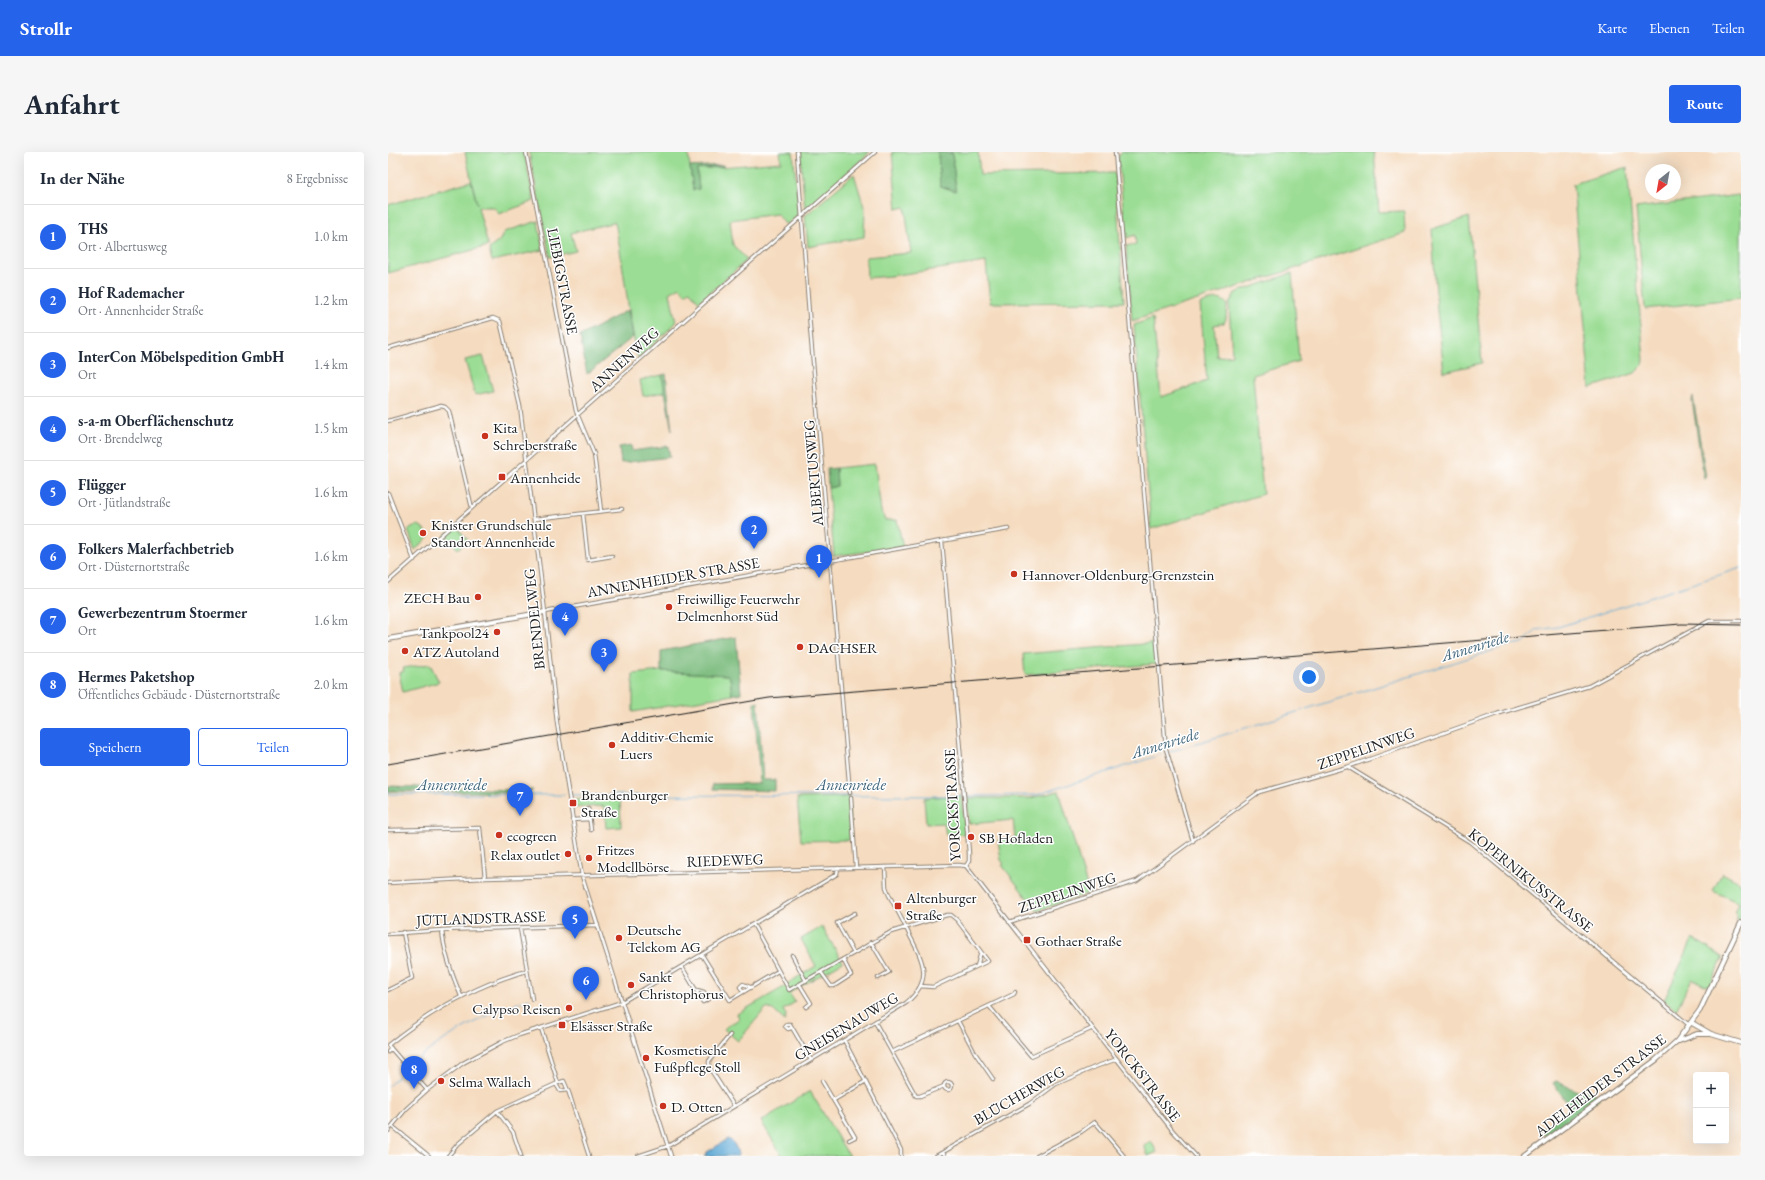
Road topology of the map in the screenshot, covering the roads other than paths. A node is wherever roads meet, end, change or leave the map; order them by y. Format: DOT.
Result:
graph roads {
  1 [pos="526,152"];
  2 [pos="797,152"];
  3 [pos="875,152"];
  4 [pos="1116,152"];
  5 [pos="802,216"];
  6 [pos="388,348"];
  7 [pos="578,415"];
  8 [pos="388,421"];
  9 [pos="527,460"];
  10 [pos="388,493"];
  11 [pos="389,498"];
  12 [pos="472,508"];
  13 [pos="622,509"];
  14 [pos="601,511"];
  15 [pos="582,514"];
  16 [pos="534,519"];
  17 [pos="1008,529"];
  18 [pos="942,541"];
  19 [pos="612,556"];
  20 [pos="414,560"];
  21 [pos="832,561"];
  22 [pos="388,582"];
  23 [pos="545,612"];
  24 [pos="1741,621"];
  25 [pos="388,640"];
  26 [pos="1348,767"];
  27 [pos="850,793"];
  28 [pos="851,798"];
  29 [pos="588,808"];
  30 [pos="590,819"];
  31 [pos="572,820"];
  32 [pos="388,830"];
  33 [pos="591,830"];
  34 [pos="1193,841"];
  35 [pos="966,866"];
  36 [pos="885,867"];
  37 [pos="838,868"];
  38 [pos="856,868"];
  39 [pos="582,876"];
  40 [pos="485,878"];
  41 [pos="388,883"];
  42 [pos="855,913"];
  43 [pos="1009,922"];
  44 [pos="1741,923"];
  45 [pos="753,924"];
  46 [pos="598,925"];
  47 [pos="906,927"];
  48 [pos="520,928"];
  49 [pos="442,930"];
  50 [pos="403,932"];
  51 [pos="388,934"];
  52 [pos="871,942"];
  53 [pos="853,952"];
  54 [pos="981,952"];
  55 [pos="702,955"];
  56 [pos="792,955"];
  57 [pos="843,960"];
  58 [pos="977,966"];
  59 [pos="682,967"];
  60 [pos="526,971"];
  61 [pos="778,971"];
  62 [pos="822,972"];
  63 [pos="878,978"];
  64 [pos="806,981"];
  65 [pos="800,985"];
  66 [pos="921,986"];
  67 [pos="750,987"];
  68 [pos="388,990"];
  69 [pos="697,990"];
  70 [pos="743,991"];
  71 [pos="1016,992"];
  72 [pos="461,996"];
  73 [pos="532,999"];
  74 [pos="622,1002"];
  75 [pos="989,1006"];
  76 [pos="806,1007"];
  77 [pos="875,1022"];
  78 [pos="958,1022"];
  79 [pos="1690,1026"];
  80 [pos="541,1028"];
  81 [pos="791,1028"];
  82 [pos="1093,1028"];
  83 [pos="1697,1034"];
  84 [pos="1711,1034"];
  85 [pos="730,1036"];
  86 [pos="844,1040"];
  87 [pos="1678,1041"];
  88 [pos="1741,1043"];
  89 [pos="388,1044"];
  90 [pos="391,1048"];
  91 [pos="388,1052"];
  92 [pos="892,1052"];
  93 [pos="1117,1059"];
  94 [pos="811,1060"];
  95 [pos="993,1078"];
  96 [pos="822,1081"];
  97 [pos="866,1082"];
  98 [pos="557,1083"];
  99 [pos="944,1086"];
  100 [pos="427,1090"];
  101 [pos="568,1090"];
  102 [pos="834,1100"];
  103 [pos="734,1106"];
  104 [pos="497,1111"];
  105 [pos="392,1126"];
  106 [pos="388,1131"];
  107 [pos="849,1140"];
  108 [pos="668,1146"];
  109 [pos="943,1152"];
  110 [pos="428,1156"];
  111 [pos="448,1156"];
  112 [pos="521,1156"];
  113 [pos="589,1156"];
  114 [pos="638,1156"];
  115 [pos="671,1156"];
  116 [pos="901,1156"];
  117 [pos="936,1156"];
  118 [pos="945,1156"];
  119 [pos="1037,1156"];
  120 [pos="1124,1156"];
  121 [pos="1196,1156"];
  122 [pos="1525,1156"];
  1 -- 7 [label="street, LIEBIGSTRASSE"];
  2 -- 5 [label="street, ALBERTUSWEG"];
  3 -- 5 [label="street, ANNENWEG"];
  4 -- 34 [label="street"];
  5 -- 7 [label="street, ANNENWEG"];
  5 -- 21 [label="street, ALBERTUSWEG"];
  6 -- 9 [label="street, BRENDELWEG"];
  7 -- 9 [label="street, ANNENWEG"];
  7 -- 14 [label="street, LIEBIGSTRASSE"];
  8 -- 12 [label="street"];
  9 -- 12 [label="street, ANNENWEG"];
  9 -- 16 [label="street, BRENDELWEG"];
  10 -- 11 [label="street"];
  11 -- 20 [label="street"];
  12 -- 20 [label="street, ANNENWEG"];
  13 -- 14 [label="street"];
  14 -- 15 [label="street"];
  15 -- 16 [label="street"];
  15 -- 19 [label="street"];
  16 -- 23 [label="street, BRENDELWEG"];
  17 -- 18 [label="street, ANNENHEIDER STRASSE"];
  18 -- 21 [label="street, ANNENHEIDER STRASSE"];
  18 -- 35 [label="street, YORCKSTRASSE"];
  20 -- 22 [label="street, ANNENWEG"];
  21 -- 23 [label="street, ANNENHEIDER STRASSE"];
  21 -- 27 [label="street, ALBERTUSWEG"];
  23 -- 25 [label="main road, ANNENHEIDER STRASSE"];
  23 -- 31 [label="street, BRENDELWEG"];
  24 -- 26 [label="street, ZEPPELINWEG"];
  26 -- 34 [label="street, ZEPPELINWEG"];
  26 -- 79 [label="street, KOPERNIKUSSTRASSE"];
  28 -- 38 [label="street"];
  29 -- 30 [label="street"];
  30 -- 31 [label="street"];
  30 -- 33 [label="street"];
  31 -- 39 [label="street, BRENDELWEG"];
  32 -- 40 [label="street"];
  34 -- 43 [label="street, ZEPPELINWEG"];
  35 -- 36 [label="street, RIEDEWEG"];
  35 -- 43 [label="street, YORCKSTRASSE"];
  36 -- 38 [label="street, RIEDEWEG"];
  36 -- 47 [label="street"];
  37 -- 38 [label="street, RIEDEWEG"];
  37 -- 39 [label="street, RIEDEWEG"];
  37 -- 45 [label="street"];
  39 -- 40 [label="street, RIEDEWEG"];
  39 -- 46 [label="street, BRENDELWEG"];
  40 -- 41 [label="street, RIEDEWEG"];
  42 -- 53 [label="street"];
  43 -- 82 [label="street, YORCKSTRASSE"];
  44 -- 79 [label="main road, ADELHEIDER STRASSE"];
  45 -- 55 [label="street"];
  45 -- 61 [label="street"];
  46 -- 48 [label="street, JÜTLANDSTRASSE"];
  46 -- 74 [label="street, BRENDELWEG"];
  47 -- 52 [label="street"];
  47 -- 54 [label="street"];
  47 -- 66 [label="street"];
  48 -- 49 [label="street, JÜTLANDSTRASSE"];
  48 -- 60 [label="street"];
  49 -- 50 [label="street, JÜTLANDSTRASSE"];
  49 -- 72 [label="street"];
  50 -- 51 [label="street, JÜTLANDSTRASSE"];
  50 -- 68 [label="street"];
  52 -- 53 [label="street"];
  52 -- 63 [label="street"];
  53 -- 57 [label="street"];
  54 -- 58 [label="street"];
  54 -- 58 [label="street"];
  55 -- 59 [label="street"];
  55 -- 70 [label="street"];
  56 -- 64 [label="street"];
  57 -- 62 [label="street"];
  57 -- 62 [label="street"];
  58 -- 66 [label="street"];
  59 -- 69 [label="street"];
  59 -- 74 [label="street"];
  60 -- 72 [label="street"];
  60 -- 73 [label="street"];
  61 -- 65 [label="street"];
  61 -- 67 [label="street"];
  62 -- 64 [label="street"];
  64 -- 65 [label="street"];
  65 -- 76 [label="street"];
  66 -- 77 [label="street, GNEISENAUWEG"];
  67 -- 70 [label="street"];
  67 -- 70 [label="street"];
  69 -- 69 [label="street"];
  71 -- 75 [label="street"];
  72 -- 89 [label="street"];
  74 -- 80 [label="street"];
  74 -- 108 [label="street, BRENDELWEG"];
  75 -- 78 [label="street"];
  75 -- 82 [label="street"];
  77 -- 86 [label="street, GNEISENAUWEG"];
  77 -- 92 [label="street"];
  78 -- 92 [label="street"];
  78 -- 95 [label="street"];
  79 -- 83 [label="main road"];
  79 -- 84 [label="main road"];
  79 -- 87 [label="main road, ADELHEIDER STRASSE"];
  80 -- 98 [label="street"];
  80 -- 100 [label="street"];
  81 -- 94 [label="street"];
  82 -- 93 [label="street, YORCKSTRASSE"];
  83 -- 84 [label="main road"];
  83 -- 87 [label="main road"];
  84 -- 88 [label="main road"];
  85 -- 103 [label="street"];
  86 -- 94 [label="street, GNEISENAUWEG"];
  86 -- 97 [label="street"];
  87 -- 122 [label="main road, ADELHEIDER STRASSE"];
  89 -- 90 [label="street"];
  90 -- 91 [label="street"];
  90 -- 100 [label="street"];
  92 -- 99 [label="street"];
  93 -- 109 [label="street, BLÜCHERWEG"];
  93 -- 121 [label="street, YORCKSTRASSE"];
  94 -- 103 [label="street, GNEISENAUWEG"];
  96 -- 102 [label="street"];
  97 -- 102 [label="street"];
  97 -- 116 [label="street"];
  98 -- 101 [label="street"];
  98 -- 101 [label="street"];
  98 -- 104 [label="street"];
  100 -- 105 [label="street"];
  101 -- 113 [label="street"];
  102 -- 107 [label="street"];
  103 -- 108 [label="street, GNEISENAUWEG"];
  104 -- 111 [label="street"];
  104 -- 112 [label="street"];
  105 -- 106 [label="street"];
  105 -- 110 [label="street"];
  108 -- 114 [label="street, GNEISENAUWEG"];
  108 -- 115 [label="street, BRENDELWEG"];
  109 -- 117 [label="street, BLÜCHERWEG"];
  109 -- 118 [label="street"];
  119 -- 120 [label="street"];
}
